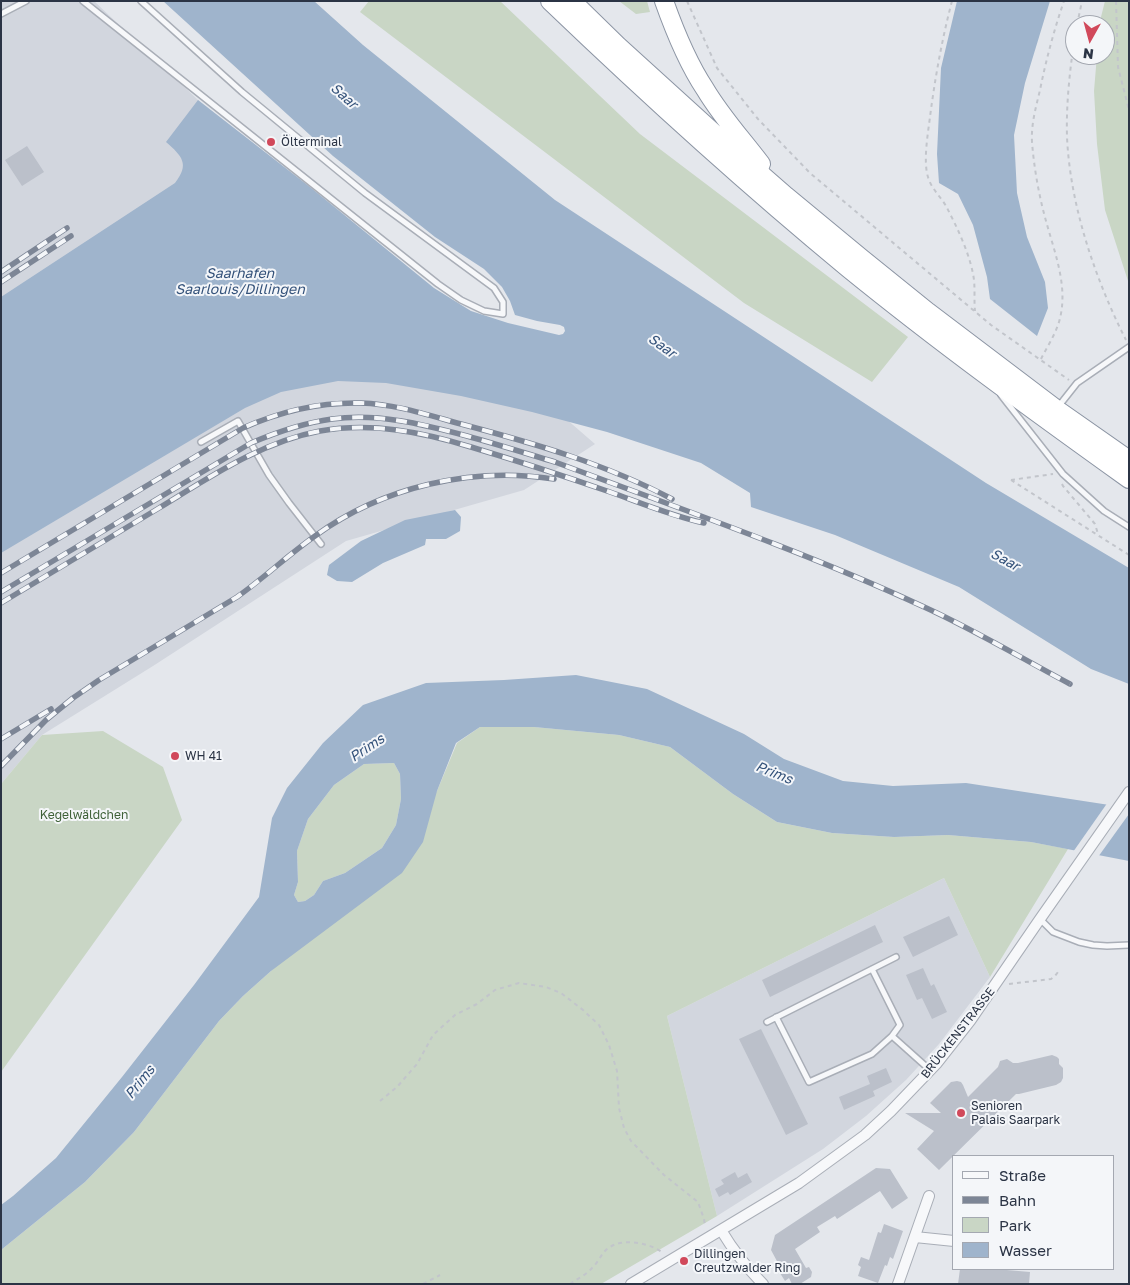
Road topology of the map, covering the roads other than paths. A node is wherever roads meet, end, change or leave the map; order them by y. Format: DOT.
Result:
graph roads {
  1 [pos="26,1"];
  2 [pos="83,1"];
  3 [pos="141,1"];
  4 [pos="550,1"];
  5 [pos="572,1"];
  6 [pos="664,1"];
  7 [pos="1,14"];
  8 [pos="786,196"];
  9 [pos="1129,346"];
  10 [pos="983,373"];
  11 [pos="1056,410"];
  12 [pos="201,442"];
  13 [pos="1129,460"];
  14 [pos="1129,479"];
  15 [pos="1129,527"];
  16 [pos="321,544"];
  17 [pos="1129,792"];
  18 [pos="1040,919"];
  19 [pos="1129,945"];
  20 [pos="896,957"];
  21 [pos="872,969"];
  22 [pos="776,1017"];
  23 [pos="767,1022"];
  24 [pos="892,1036"];
  25 [pos="931,1070"];
  26 [pos="929,1196"];
  27 [pos="721,1230"];
  28 [pos="915,1237"];
  29 [pos="952,1241"];
  30 [pos="631,1284"];
  31 [pos="762,1284"];
  32 [pos="898,1284"];
  1 -- 7 [label="lane"];
  2 -- 3 [label="lane"];
  4 -- 10 [label="highway"];
  5 -- 8 [label="highway"];
  6 -- 8 [label="highway"];
  8 -- 11 [label="highway"];
  9 -- 11 [label="lane"];
  10 -- 14 [label="highway"];
  10 -- 15 [label="lane"];
  11 -- 13 [label="highway"];
  12 -- 16 [label="lane"];
  17 -- 18 [label="street, BRÜCKENSTRASSE"];
  18 -- 19 [label="lane"];
  18 -- 25 [label="street, BRÜCKENSTRASSE"];
  20 -- 21 [label="lane"];
  21 -- 22 [label="lane"];
  21 -- 24 [label="lane"];
  22 -- 23 [label="lane"];
  22 -- 24 [label="lane"];
  24 -- 25 [label="lane"];
  25 -- 27 [label="street, BRÜCKENSTRASSE"];
  26 -- 28 [label="street"];
  27 -- 30 [label="street, BRÜCKENSTRASSE"];
  27 -- 31 [label="street"];
  28 -- 29 [label="street"];
  28 -- 32 [label="street"];
}
